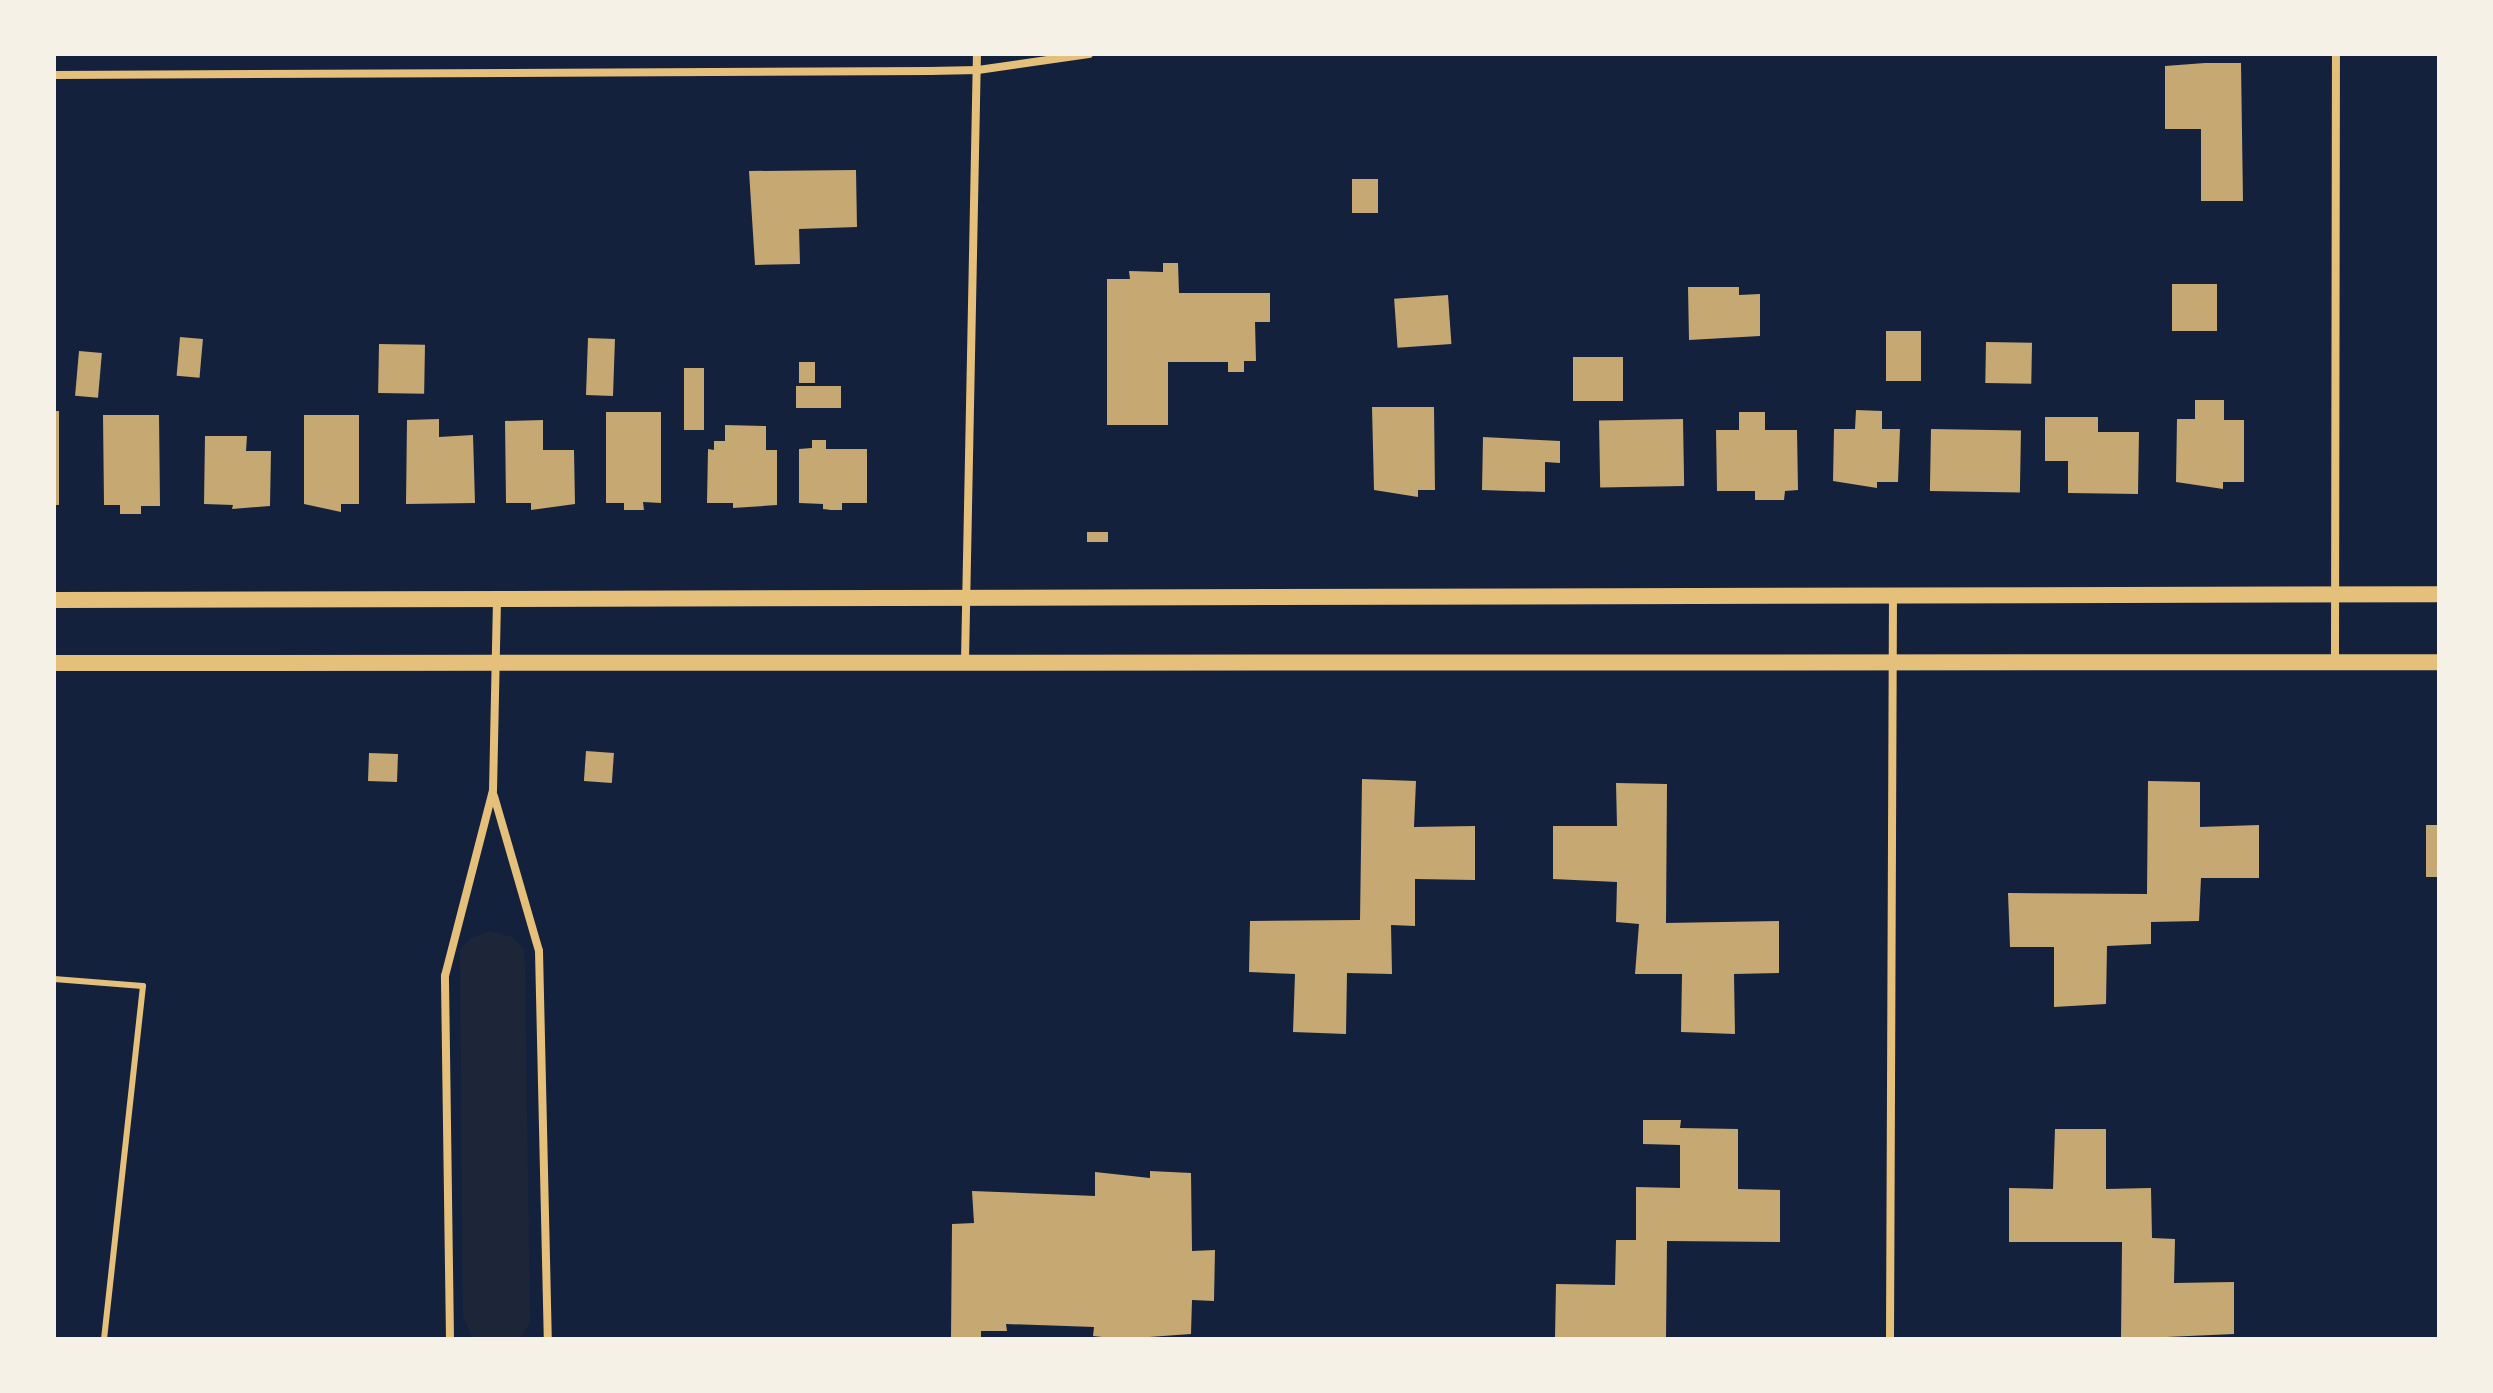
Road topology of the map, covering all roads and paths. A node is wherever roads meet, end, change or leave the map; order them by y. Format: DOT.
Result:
graph roads {
  1 [pos="977,54"];
  2 [pos="1089,54"];
  3 [pos="2336,54"];
  4 [pos="978,70"];
  5 [pos="54,75"];
  6 [pos="2439,594"];
  7 [pos="966,595"];
  8 [pos="1893,595"];
  9 [pos="2336,595"];
  10 [pos="497,597"];
  11 [pos="54,600"];
  12 [pos="965,660"];
  13 [pos="2335,661"];
  14 [pos="498,662"];
  15 [pos="2439,662"];
  16 [pos="54,663"];
  17 [pos="1890,664"];
  18 [pos="493,791"];
  19 [pos="54,979"];
  20 [pos="104,1339"];
  21 [pos="450,1339"];
  22 [pos="548,1339"];
  23 [pos="1890,1339"];
  1 -- 4 [label="street"];
  2 -- 4 [label="street"];
  3 -- 9 [label="street"];
  4 -- 5 [label="street"];
  4 -- 7 [label="street"];
  6 -- 9 [label="main road"];
  7 -- 8 [label="main road"];
  7 -- 10 [label="main road"];
  7 -- 12 [label="street"];
  8 -- 9 [label="main road"];
  8 -- 17 [label="street"];
  9 -- 13 [label="street"];
  10 -- 11 [label="main road"];
  10 -- 14 [label="street"];
  12 -- 14 [label="main road"];
  12 -- 17 [label="main road"];
  13 -- 15 [label="main road"];
  13 -- 17 [label="main road"];
  14 -- 16 [label="main road"];
  14 -- 18 [label="street"];
  17 -- 23 [label="street"];
  18 -- 21 [label="street"];
  18 -- 22 [label="street"];
  19 -- 20 [label="lane"];
}
